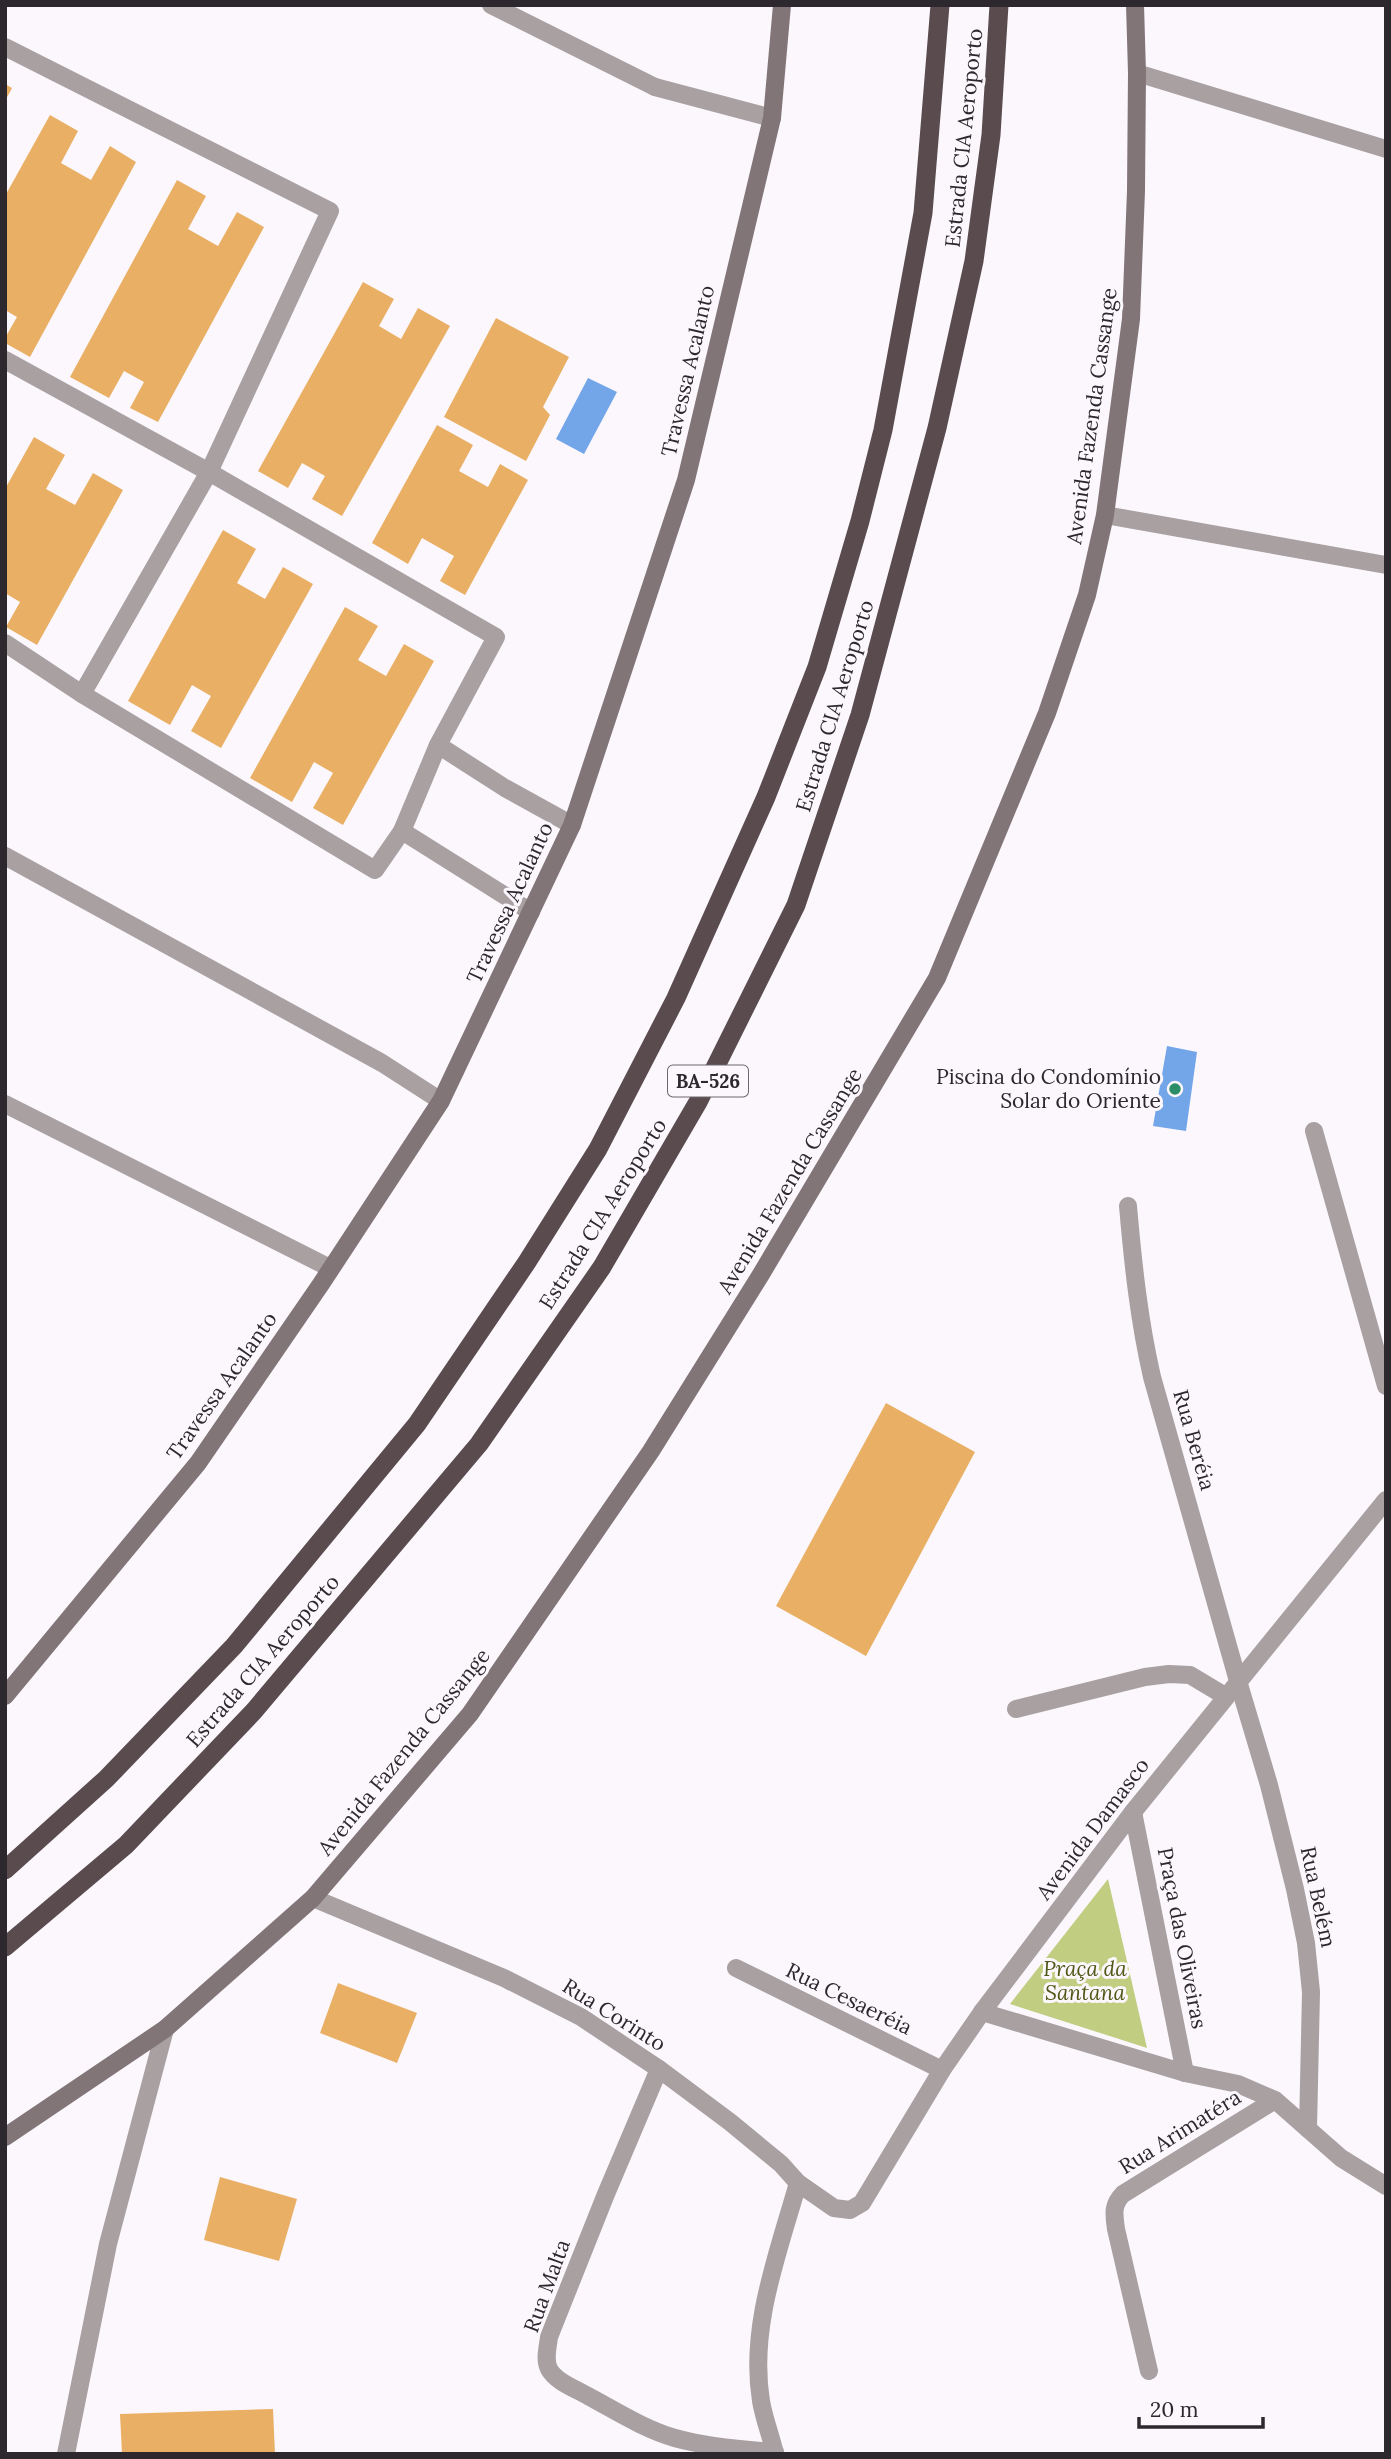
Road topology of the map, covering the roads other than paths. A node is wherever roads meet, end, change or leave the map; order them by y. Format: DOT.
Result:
graph roads {
  1 [pos="491,5"];
  2 [pos="782,5"];
  3 [pos="940,5"];
  4 [pos="999,5"];
  5 [pos="1135,5"];
  6 [pos="5,47"];
  7 [pos="1137,72"];
  8 [pos="772,118"];
  9 [pos="1386,149"];
  10 [pos="5,360"];
  11 [pos="209,472"];
  12 [pos="1105,515"];
  13 [pos="1386,565"];
  14 [pos="5,643"];
  15 [pos="82,694"];
  16 [pos="438,745"];
  17 [pos="572,825"];
  18 [pos="402,831"];
  19 [pos="7,862"];
  20 [pos="531,912"];
  21 [pos="441,1101"];
  22 [pos="5,1104"];
  23 [pos="1314,1131"];
  24 [pos="1128,1206"];
  25 [pos="330,1268"];
  26 [pos="1386,1386"];
  27 [pos="1386,1500"];
  28 [pos="1238,1681"];
  29 [pos="5,1696"];
  30 [pos="1225,1696"];
  31 [pos="1016,1709"];
  32 [pos="1133,1812"];
  33 [pos="5,1870"];
  34 [pos="313,1898"];
  35 [pos="5,1947"];
  36 [pos="736,1968"];
  37 [pos="982,2012"];
  38 [pos="165,2029"];
  39 [pos="659,2069"];
  40 [pos="942,2070"];
  41 [pos="1185,2073"];
  42 [pos="1275,2100"];
  43 [pos="1308,2129"];
  44 [pos="5,2137"];
  45 [pos="798,2183"];
  46 [pos="1386,2186"];
  47 [pos="862,2203"];
  48 [pos="1149,2371"];
  49 [pos="775,2453"];
  50 [pos="66,2454"];
  1 -- 8 [label="street"];
  2 -- 8 [label="main road, Travessa Acalanto"];
  3 -- 33 [label="highway, Estrada CIA Aeroporto / BA-526"];
  4 -- 35 [label="highway, Estrada CIA Aeroporto / BA-526"];
  5 -- 7 [label="main road, Avenida Fazenda Cassange"];
  6 -- 11 [label="street"];
  7 -- 9 [label="street"];
  7 -- 12 [label="main road, Avenida Fazenda Cassange"];
  8 -- 17 [label="main road, Travessa Acalanto"];
  10 -- 11 [label="street"];
  11 -- 15 [label="street"];
  11 -- 16 [label="street"];
  12 -- 13 [label="street"];
  12 -- 34 [label="main road, Avenida Fazenda Cassange"];
  14 -- 15 [label="street"];
  15 -- 18 [label="street"];
  16 -- 17 [label="street"];
  16 -- 18 [label="street"];
  17 -- 20 [label="main road, Travessa Acalanto"];
  18 -- 20 [label="street"];
  19 -- 21 [label="street"];
  20 -- 21 [label="main road, Travessa Acalanto"];
  21 -- 25 [label="main road, Travessa Acalanto"];
  22 -- 25 [label="street"];
  23 -- 26 [label="street"];
  24 -- 28 [label="street, Rua Beréia"];
  25 -- 29 [label="main road, Travessa Acalanto"];
  27 -- 28 [label="street, Avenida Damasco"];
  28 -- 30 [label="street, Avenida Damasco"];
  28 -- 43 [label="street, Rua Belém"];
  30 -- 31 [label="street"];
  30 -- 32 [label="street, Avenida Damasco"];
  32 -- 37 [label="street, Avenida Damasco"];
  32 -- 41 [label="street, Praça das Oliveiras"];
  34 -- 38 [label="main road, Avenida Fazenda Cassange"];
  34 -- 39 [label="street, Rua Corinto"];
  36 -- 40 [label="street, Rua Cesaeréia"];
  37 -- 40 [label="street, Avenida Damasco"];
  37 -- 41 [label="street"];
  38 -- 44 [label="main road, Avenida Fazenda Cassange"];
  38 -- 50 [label="street"];
  39 -- 45 [label="street, Rua Corinto"];
  39 -- 49 [label="street, Rua Malta"];
  40 -- 47 [label="street, Avenida Damasco"];
  41 -- 42 [label="street"];
  42 -- 43 [label="street"];
  42 -- 48 [label="street, Rua Arimatéra"];
  43 -- 46 [label="street"];
  45 -- 47 [label="street, Rua Corinto"];
  45 -- 49 [label="street"];
}
